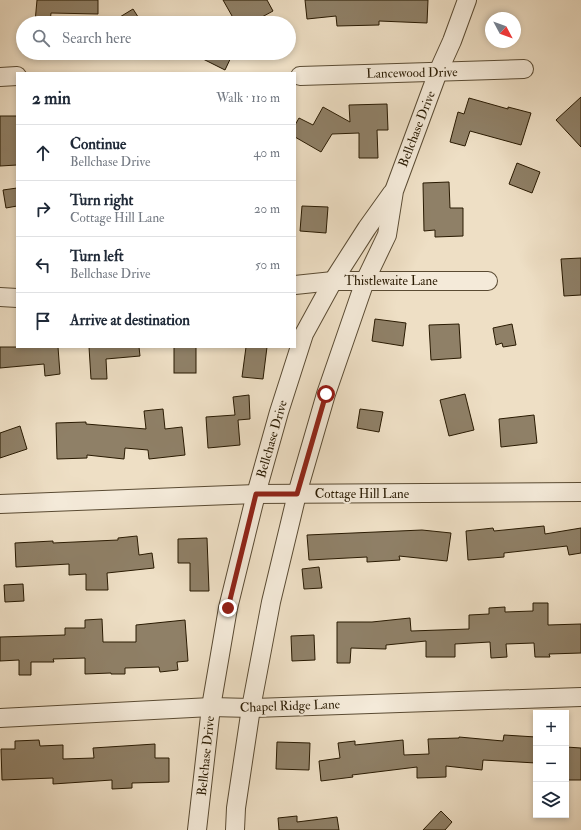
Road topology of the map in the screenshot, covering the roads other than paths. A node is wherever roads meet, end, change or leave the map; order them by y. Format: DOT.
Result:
graph roads {
  1 [pos="467,0"];
  2 [pos="524,69"];
  3 [pos="438,72"];
  4 [pos="16,76"];
  5 [pos="300,76"];
  6 [pos="0,77"];
  7 [pos="394,191"];
  8 [pos="333,281"];
  9 [pos="365,281"];
  10 [pos="488,281"];
  11 [pos="296,285"];
  12 [pos="0,297"];
  13 [pos="16,298"];
  14 [pos="581,492"];
  15 [pos="256,494"];
  16 [pos="297,494"];
  17 [pos="0,504"];
  18 [pos="581,697"];
  19 [pos="211,707"];
  20 [pos="251,708"];
  21 [pos="0,718"];
  22 [pos="197,830"];
  23 [pos="235,830"];
  1 -- 3 [label="street, Bellchase Drive"];
  2 -- 3 [label="street, Lancewood Drive"];
  3 -- 5 [label="street, Lancewood Drive"];
  3 -- 7 [label="street, Bellchase Drive"];
  4 -- 6 [label="street"];
  7 -- 8 [label="street, Bellchase Drive"];
  7 -- 9 [label="street, Bellchase Drive"];
  8 -- 9 [label="street, Thistlewaite Lane"];
  8 -- 11 [label="street, Thistlewaite Lane"];
  8 -- 15 [label="street, Bellchase Drive"];
  9 -- 10 [label="street, Thistlewaite Lane"];
  9 -- 16 [label="street, Bellchase Drive"];
  12 -- 13 [label="street"];
  14 -- 16 [label="street, Cottage Hill Lane"];
  15 -- 16 [label="street, Cottage Hill Lane"];
  15 -- 17 [label="street, Cottage Hill Lane"];
  15 -- 19 [label="street, Bellchase Drive"];
  16 -- 20 [label="street, Bellchase Drive"];
  18 -- 20 [label="street, Chapel Ridge Lane"];
  19 -- 20 [label="street, Chapel Ridge Lane"];
  19 -- 21 [label="street, Chapel Ridge Lane"];
  19 -- 22 [label="street, Bellchase Drive"];
  20 -- 23 [label="street, Bellchase Drive"];
}
